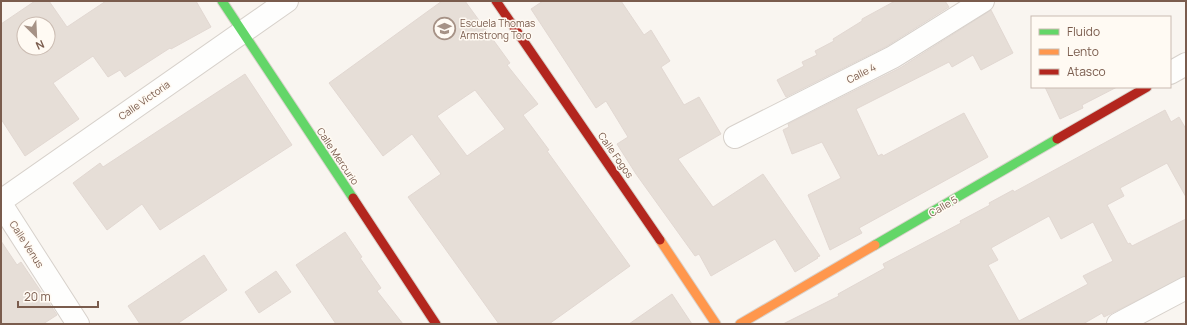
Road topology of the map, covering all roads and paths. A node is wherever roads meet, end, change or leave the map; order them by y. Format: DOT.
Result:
graph roads {
  1 [pos="222,1"];
  2 [pos="287,1"];
  3 [pos="496,1"];
  4 [pos="982,1"];
  5 [pos="242,32"];
  6 [pos="1186,64"];
  7 [pos="1171,72"];
  8 [pos="1145,88"];
  9 [pos="735,137"];
  10 [pos="1,201"];
  11 [pos="1,204"];
  12 [pos="1186,288"];
  13 [pos="78,324"];
  14 [pos="436,324"];
  15 [pos="716,324"];
  16 [pos="740,324"];
  17 [pos="1118,324"];
  1 -- 5 [label="street, Calle Mercurio"];
  2 -- 5 [label="street, Calle Victoria"];
  3 -- 15 [label="street, Calle Fogos"];
  4 -- 9 [label="street, Calle 4"];
  5 -- 10 [label="street, Calle Victoria"];
  5 -- 14 [label="street, Calle Mercurio"];
  6 -- 7 [label="street"];
  8 -- 16 [label="street, Calle 5"];
  11 -- 13 [label="street, Calle Venus"];
  12 -- 17 [label="street"];
}
